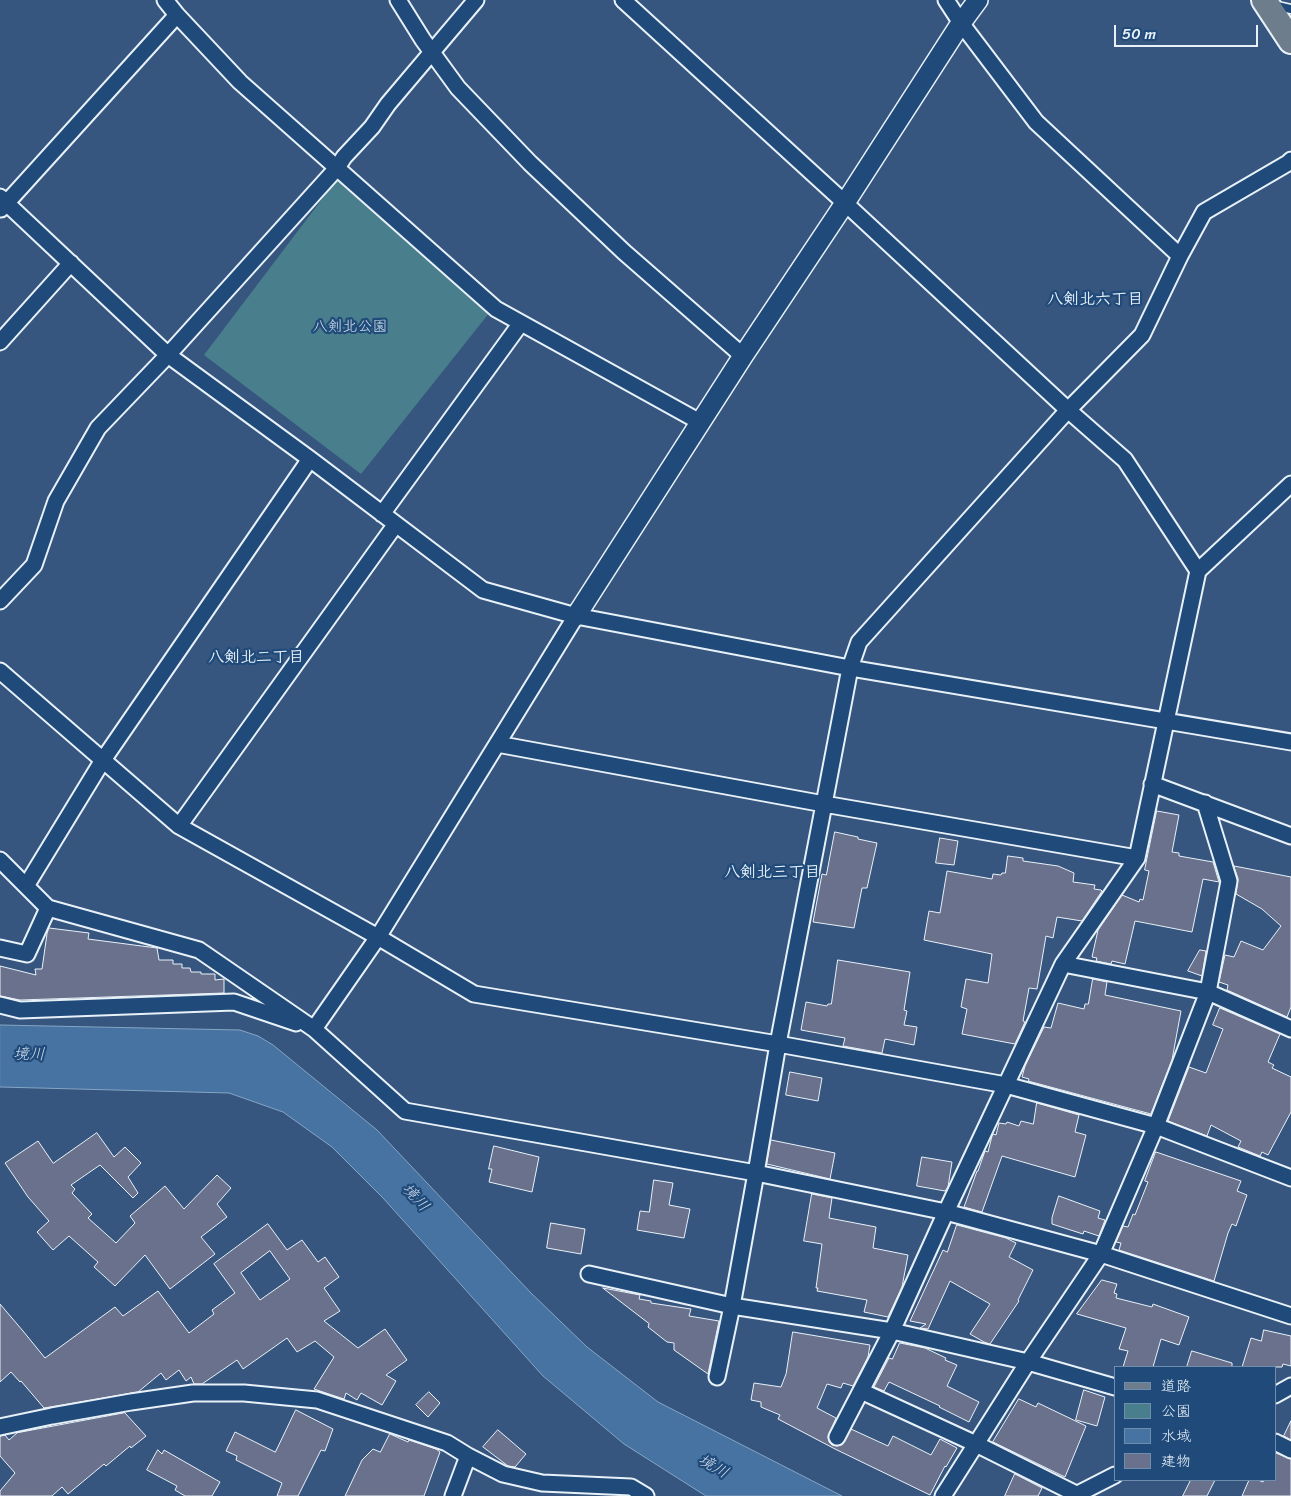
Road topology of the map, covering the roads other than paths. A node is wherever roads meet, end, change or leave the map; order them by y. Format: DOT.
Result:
graph roads {
  1 [pos="166,0"];
  2 [pos="398,0"];
  3 [pos="476,0"];
  4 [pos="623,0"];
  5 [pos="946,0"];
  6 [pos="978,0"];
  7 [pos="1265,2"];
  8 [pos="1291,9"];
  9 [pos="177,14"];
  10 [pos="961,23"];
  11 [pos="1291,41"];
  12 [pos="432,52"];
  13 [pos="1291,160"];
  14 [pos="337,168"];
  15 [pos="2,203"];
  16 [pos="845,203"];
  17 [pos="1180,256"];
  18 [pos="71,263"];
  19 [pos="522,323"];
  20 [pos="0,342"];
  21 [pos="168,355"];
  22 [pos="742,356"];
  23 [pos="1068,410"];
  24 [pos="700,422"];
  25 [pos="310,459"];
  26 [pos="1291,484"];
  27 [pos="382,514"];
  28 [pos="396,524"];
  29 [pos="1198,571"];
  30 [pos="0,602"];
  31 [pos="576,616"];
  32 [pos="850,668"];
  33 [pos="0,671"];
  34 [pos="1166,721"];
  35 [pos="1291,742"];
  36 [pos="497,744"];
  37 [pos="103,760"];
  38 [pos="1152,784"];
  39 [pos="1205,803"];
  40 [pos="824,804"];
  41 [pos="179,826"];
  42 [pos="1291,836"];
  43 [pos="1136,858"];
  44 [pos="0,860"];
  45 [pos="26,886"];
  46 [pos="48,908"];
  47 [pos="378,937"];
  48 [pos="0,948"];
  49 [pos="1063,964"];
  50 [pos="1208,992"];
  51 [pos="0,1005"];
  52 [pos="314,1029"];
  53 [pos="1291,1029"];
  54 [pos="778,1044"];
  55 [pos="1006,1085"];
  56 [pos="1156,1126"];
  57 [pos="756,1173"];
  58 [pos="1291,1178"];
  59 [pos="946,1212"];
  60 [pos="1101,1254"];
  61 [pos="589,1274"];
  62 [pos="732,1306"];
  63 [pos="1291,1316"];
  64 [pos="892,1331"];
  65 [pos="1028,1362"];
  66 [pos="717,1376"];
  67 [pos="1291,1386"];
  68 [pos="1114,1387"];
  69 [pos="861,1391"];
  70 [pos="1276,1394"];
  71 [pos="0,1428"];
  72 [pos="837,1437"];
  73 [pos="1276,1442"];
  74 [pos="976,1444"];
  75 [pos="1291,1450"];
  76 [pos="468,1456"];
  77 [pos="1114,1476"];
  78 [pos="453,1496"];
  79 [pos="646,1496"];
  80 [pos="943,1496"];
  81 [pos="1077,1496"];
  1 -- 9 [label="street"];
  2 -- 12 [label="street"];
  3 -- 12 [label="street"];
  4 -- 16 [label="street"];
  5 -- 10 [label="street"];
  6 -- 10 [label="street"];
  7 -- 8 [label="lane"];
  7 -- 11 [label="main road"];
  9 -- 14 [label="street"];
  9 -- 15 [label="street"];
  10 -- 16 [label="street"];
  10 -- 17 [label="street"];
  12 -- 14 [label="street"];
  12 -- 22 [label="street"];
  13 -- 17 [label="street"];
  14 -- 19 [label="street"];
  14 -- 21 [label="street"];
  15 -- 18 [label="street"];
  16 -- 22 [label="street"];
  16 -- 23 [label="street"];
  17 -- 23 [label="street"];
  18 -- 20 [label="street"];
  18 -- 21 [label="street"];
  19 -- 24 [label="street"];
  19 -- 27 [label="street"];
  21 -- 25 [label="street"];
  21 -- 30 [label="street"];
  22 -- 24 [label="street"];
  23 -- 29 [label="street"];
  23 -- 32 [label="street"];
  24 -- 31 [label="street"];
  25 -- 27 [label="street"];
  25 -- 37 [label="street"];
  26 -- 29 [label="street"];
  27 -- 28 [label="street"];
  28 -- 31 [label="street"];
  28 -- 41 [label="street"];
  29 -- 34 [label="street"];
  31 -- 32 [label="street"];
  31 -- 36 [label="street"];
  32 -- 34 [label="street"];
  32 -- 40 [label="street"];
  33 -- 37 [label="street"];
  34 -- 35 [label="street"];
  34 -- 38 [label="street"];
  36 -- 40 [label="street"];
  36 -- 47 [label="street"];
  37 -- 41 [label="street"];
  37 -- 45 [label="street"];
  38 -- 39 [label="street"];
  38 -- 43 [label="street"];
  39 -- 42 [label="street"];
  39 -- 50 [label="street"];
  40 -- 43 [label="street"];
  40 -- 54 [label="street"];
  41 -- 47 [label="street"];
  43 -- 49 [label="street"];
  44 -- 45 [label="street"];
  45 -- 46 [label="street"];
  46 -- 48 [label="street"];
  46 -- 52 [label="street"];
  47 -- 52 [label="street"];
  47 -- 54 [label="street"];
  49 -- 50 [label="street"];
  49 -- 55 [label="street"];
  50 -- 53 [label="street"];
  50 -- 56 [label="street"];
  51 -- 52 [label="street"];
  52 -- 57 [label="street"];
  54 -- 55 [label="street"];
  54 -- 57 [label="street"];
  55 -- 56 [label="street"];
  55 -- 59 [label="street"];
  56 -- 58 [label="street"];
  56 -- 60 [label="street"];
  57 -- 59 [label="street"];
  57 -- 62 [label="street"];
  59 -- 60 [label="street"];
  59 -- 64 [label="street"];
  60 -- 63 [label="street"];
  60 -- 65 [label="street"];
  61 -- 62 [label="street"];
  62 -- 64 [label="street"];
  62 -- 66 [label="street"];
  64 -- 65 [label="street"];
  64 -- 69 [label="street"];
  65 -- 68 [label="street"];
  65 -- 74 [label="street"];
  67 -- 70 [label="street"];
  69 -- 72 [label="street"];
  69 -- 74 [label="street"];
  71 -- 76 [label="street"];
  73 -- 75 [label="street"];
  74 -- 80 [label="street"];
  74 -- 81 [label="street"];
  76 -- 78 [label="street"];
  76 -- 79 [label="street"];
  77 -- 81 [label="street"];
}
